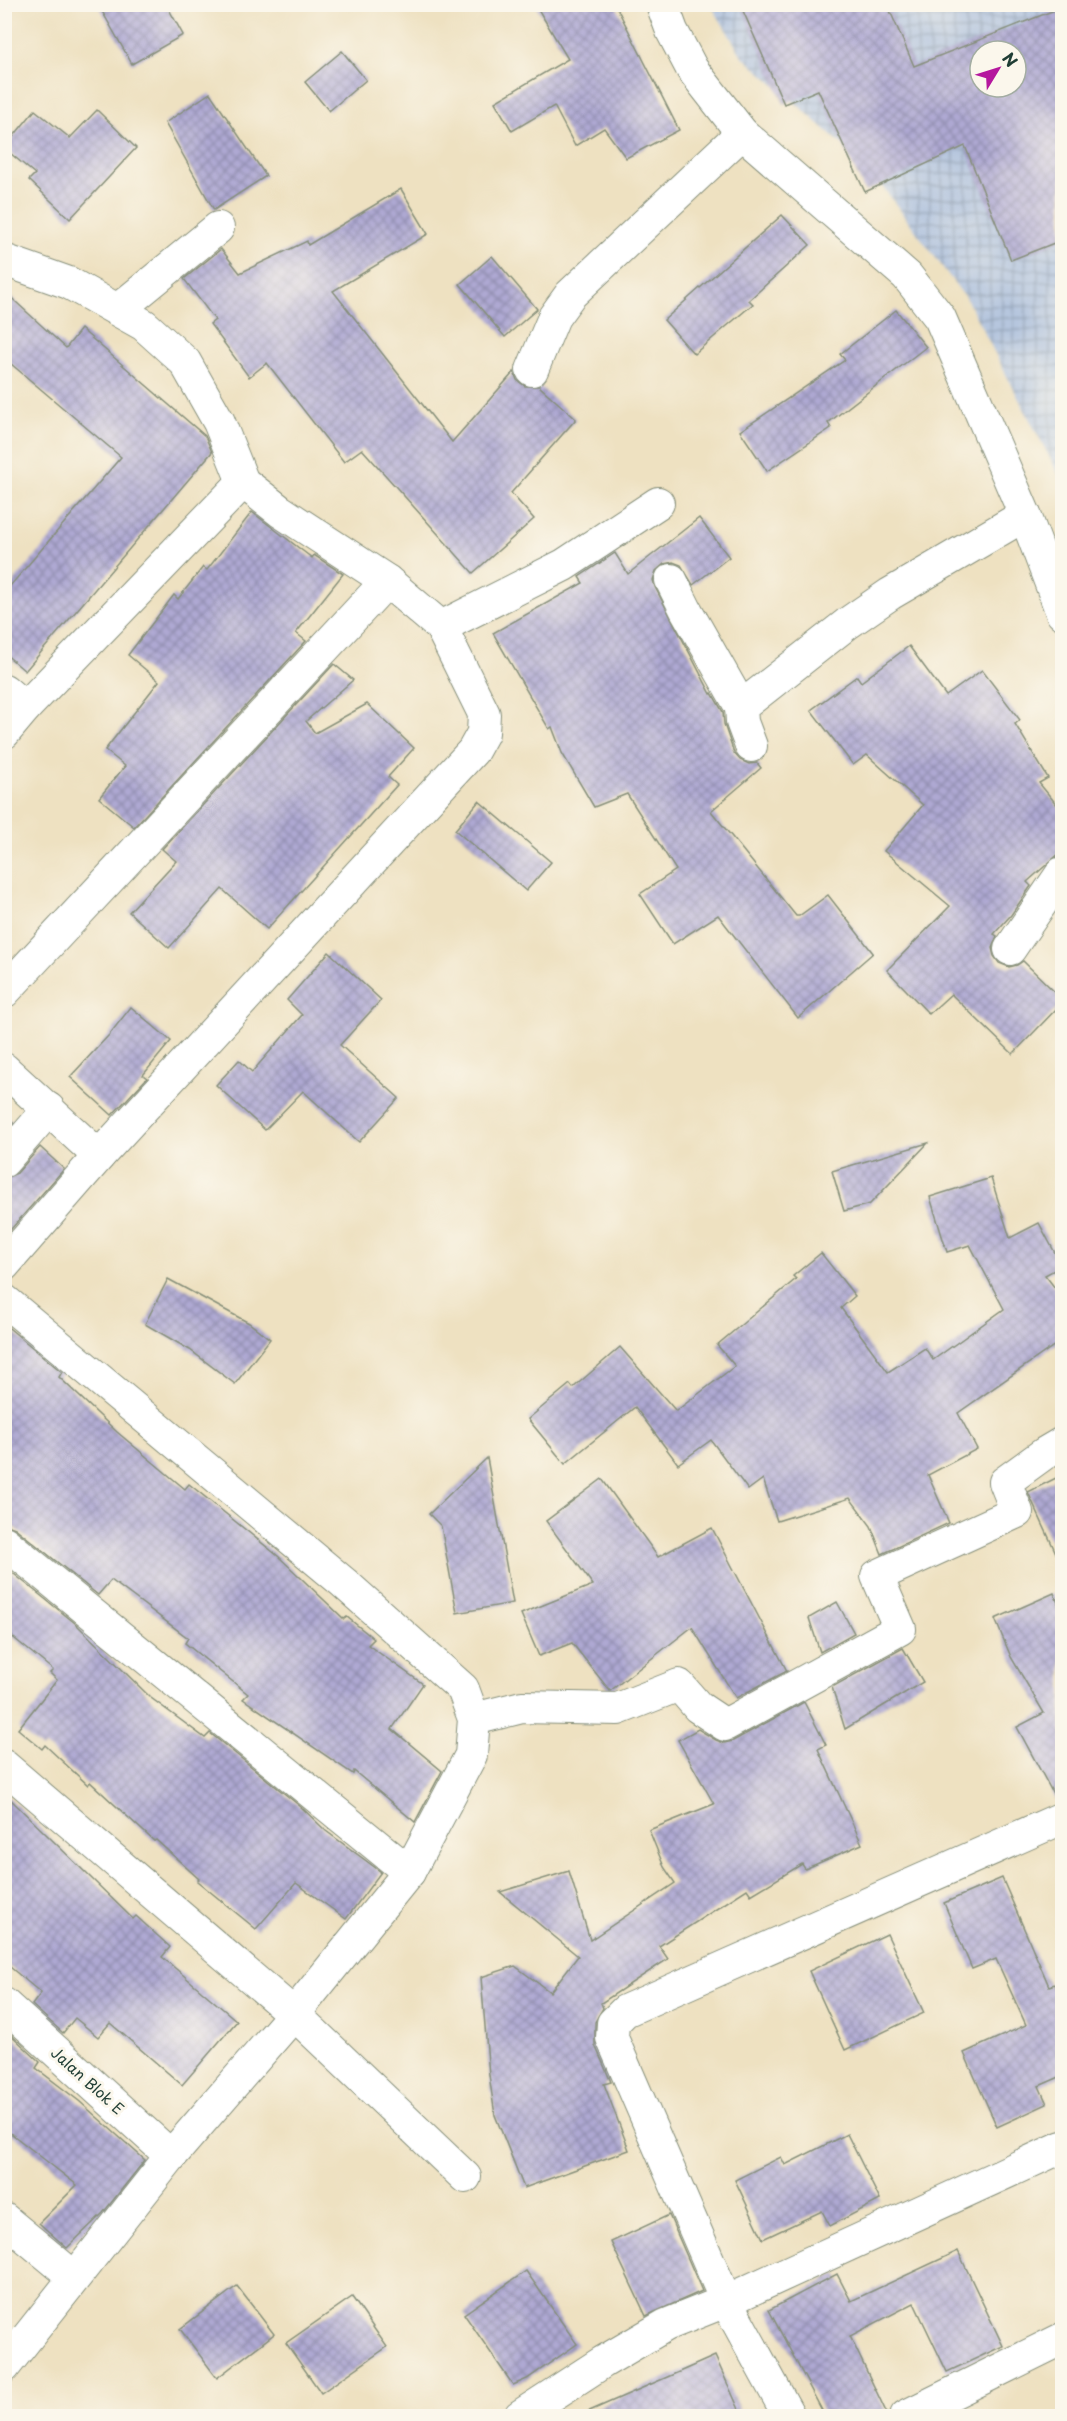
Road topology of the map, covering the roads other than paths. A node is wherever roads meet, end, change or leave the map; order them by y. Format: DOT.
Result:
graph roads {
  1 [pos="662,4"];
  2 [pos="742,133"];
  3 [pos="218,228"];
  4 [pos="4,260"];
  5 [pos="118,309"];
  6 [pos="532,370"];
  7 [pos="243,482"];
  8 [pos="658,503"];
  9 [pos="1025,515"];
  10 [pos="671,580"];
  11 [pos="387,581"];
  12 [pos="1062,613"];
  13 [pos="441,627"];
  14 [pos="15,699"];
  15 [pos="741,707"];
  16 [pos="4,733"];
  17 [pos="751,746"];
  18 [pos="1062,873"];
  19 [pos="1010,949"];
  20 [pos="4,992"];
  21 [pos="4,1069"];
  22 [pos="49,1109"];
  23 [pos="99,1156"];
  24 [pos="4,1161"];
  25 [pos="4,1265"];
  26 [pos="4,1300"];
  27 [pos="1062,1443"];
  28 [pos="4,1542"];
  29 [pos="474,1719"];
  30 [pos="4,1766"];
  31 [pos="1062,1818"];
  32 [pos="409,1872"];
  33 [pos="4,2004"];
  34 [pos="294,2014"];
  35 [pos="1062,2147"];
  36 [pos="171,2156"];
  37 [pos="465,2177"];
  38 [pos="4,2219"];
  39 [pos="74,2277"];
  40 [pos="726,2301"];
  41 [pos="1062,2339"];
  42 [pos="4,2367"];
  43 [pos="520,2416"];
  44 [pos="789,2416"];
  45 [pos="906,2416"];
  1 -- 2 [label="street"];
  2 -- 6 [label="street"];
  2 -- 9 [label="street"];
  3 -- 5 [label="street"];
  4 -- 5 [label="street"];
  5 -- 7 [label="street"];
  7 -- 11 [label="street"];
  7 -- 14 [label="street"];
  8 -- 13 [label="street"];
  9 -- 12 [label="street"];
  9 -- 15 [label="street"];
  10 -- 15 [label="street"];
  11 -- 13 [label="street"];
  11 -- 20 [label="street"];
  13 -- 23 [label="street"];
  14 -- 16 [label="street"];
  15 -- 17 [label="street"];
  18 -- 19 [label="street"];
  21 -- 22 [label="street"];
  22 -- 23 [label="street"];
  22 -- 24 [label="street"];
  23 -- 25 [label="street"];
  26 -- 29 [label="street"];
  27 -- 29 [label="street"];
  28 -- 32 [label="street"];
  29 -- 32 [label="street"];
  30 -- 34 [label="street"];
  31 -- 40 [label="street"];
  32 -- 34 [label="street"];
  33 -- 36 [label="street, Jalan Blok E"];
  34 -- 36 [label="street"];
  34 -- 37 [label="street"];
  35 -- 40 [label="street"];
  36 -- 39 [label="street"];
  38 -- 39 [label="street"];
  39 -- 42 [label="street"];
  40 -- 43 [label="street"];
  40 -- 44 [label="street"];
  41 -- 45 [label="street"];
}
